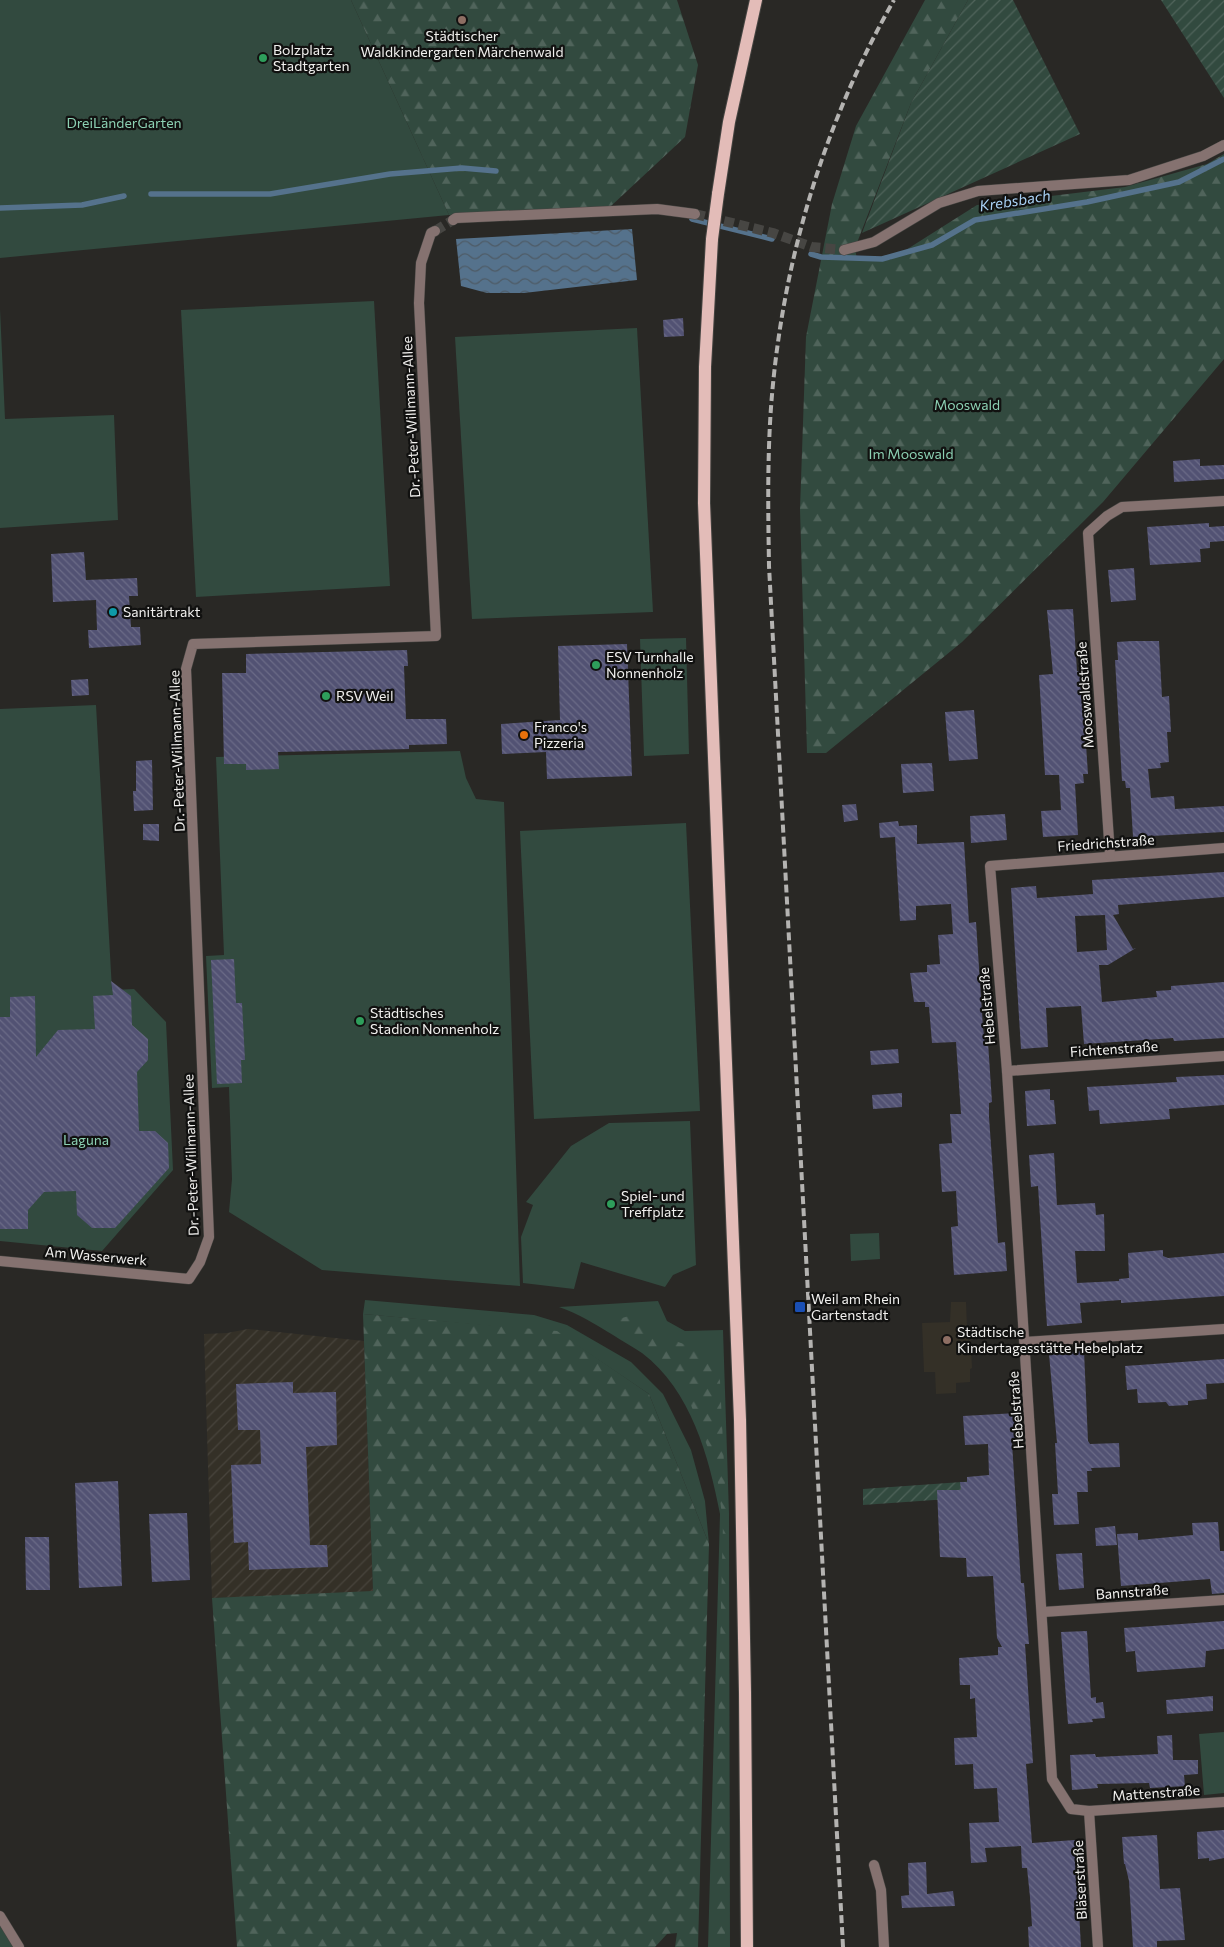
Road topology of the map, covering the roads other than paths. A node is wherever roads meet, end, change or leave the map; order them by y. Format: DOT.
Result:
graph roads {
  1 [pos="756,0"];
  2 [pos="1224,144"];
  3 [pos="695,214"];
  4 [pos="453,220"];
  5 [pos="435,231"];
  6 [pos="844,250"];
  7 [pos="1224,501"];
  8 [pos="1224,848"];
  9 [pos="1110,856"];
  10 [pos="990,866"];
  11 [pos="1224,1056"];
  12 [pos="1007,1071"];
  13 [pos="0,1261"];
  14 [pos="189,1279"];
  15 [pos="1224,1329"];
  16 [pos="1025,1342"];
  17 [pos="1224,1600"];
  18 [pos="1043,1612"];
  19 [pos="1224,1802"];
  20 [pos="1089,1811"];
  21 [pos="874,1865"];
  22 [pos="0,1916"];
  23 [pos="19,1947"];
  24 [pos="747,1947"];
  25 [pos="884,1947"];
  26 [pos="1098,1947"];
  1 -- 24 [label="main road, bridge"];
  2 -- 6 [label="street"];
  3 -- 4 [label="street"];
  5 -- 14 [label="street, Dr.-Peter-Willmann-Allee"];
  7 -- 9 [label="street, Mooswaldstraße"];
  8 -- 9 [label="street, Friedrichstraße"];
  9 -- 10 [label="street, Friedrichstraße"];
  10 -- 12 [label="street, Hebelstraße"];
  11 -- 12 [label="street, Fichtenstraße"];
  12 -- 16 [label="street, Hebelstraße"];
  13 -- 14 [label="street, Am Wasserwerk"];
  15 -- 16 [label="street"];
  16 -- 18 [label="street, Hebelstraße"];
  17 -- 18 [label="street, Bannstraße"];
  18 -- 20 [label="street, Hebelstraße"];
  19 -- 20 [label="street, Mattenstraße"];
  20 -- 26 [label="street, Bläserstraße"];
  21 -- 25 [label="street"];
  22 -- 23 [label="street"];
}
